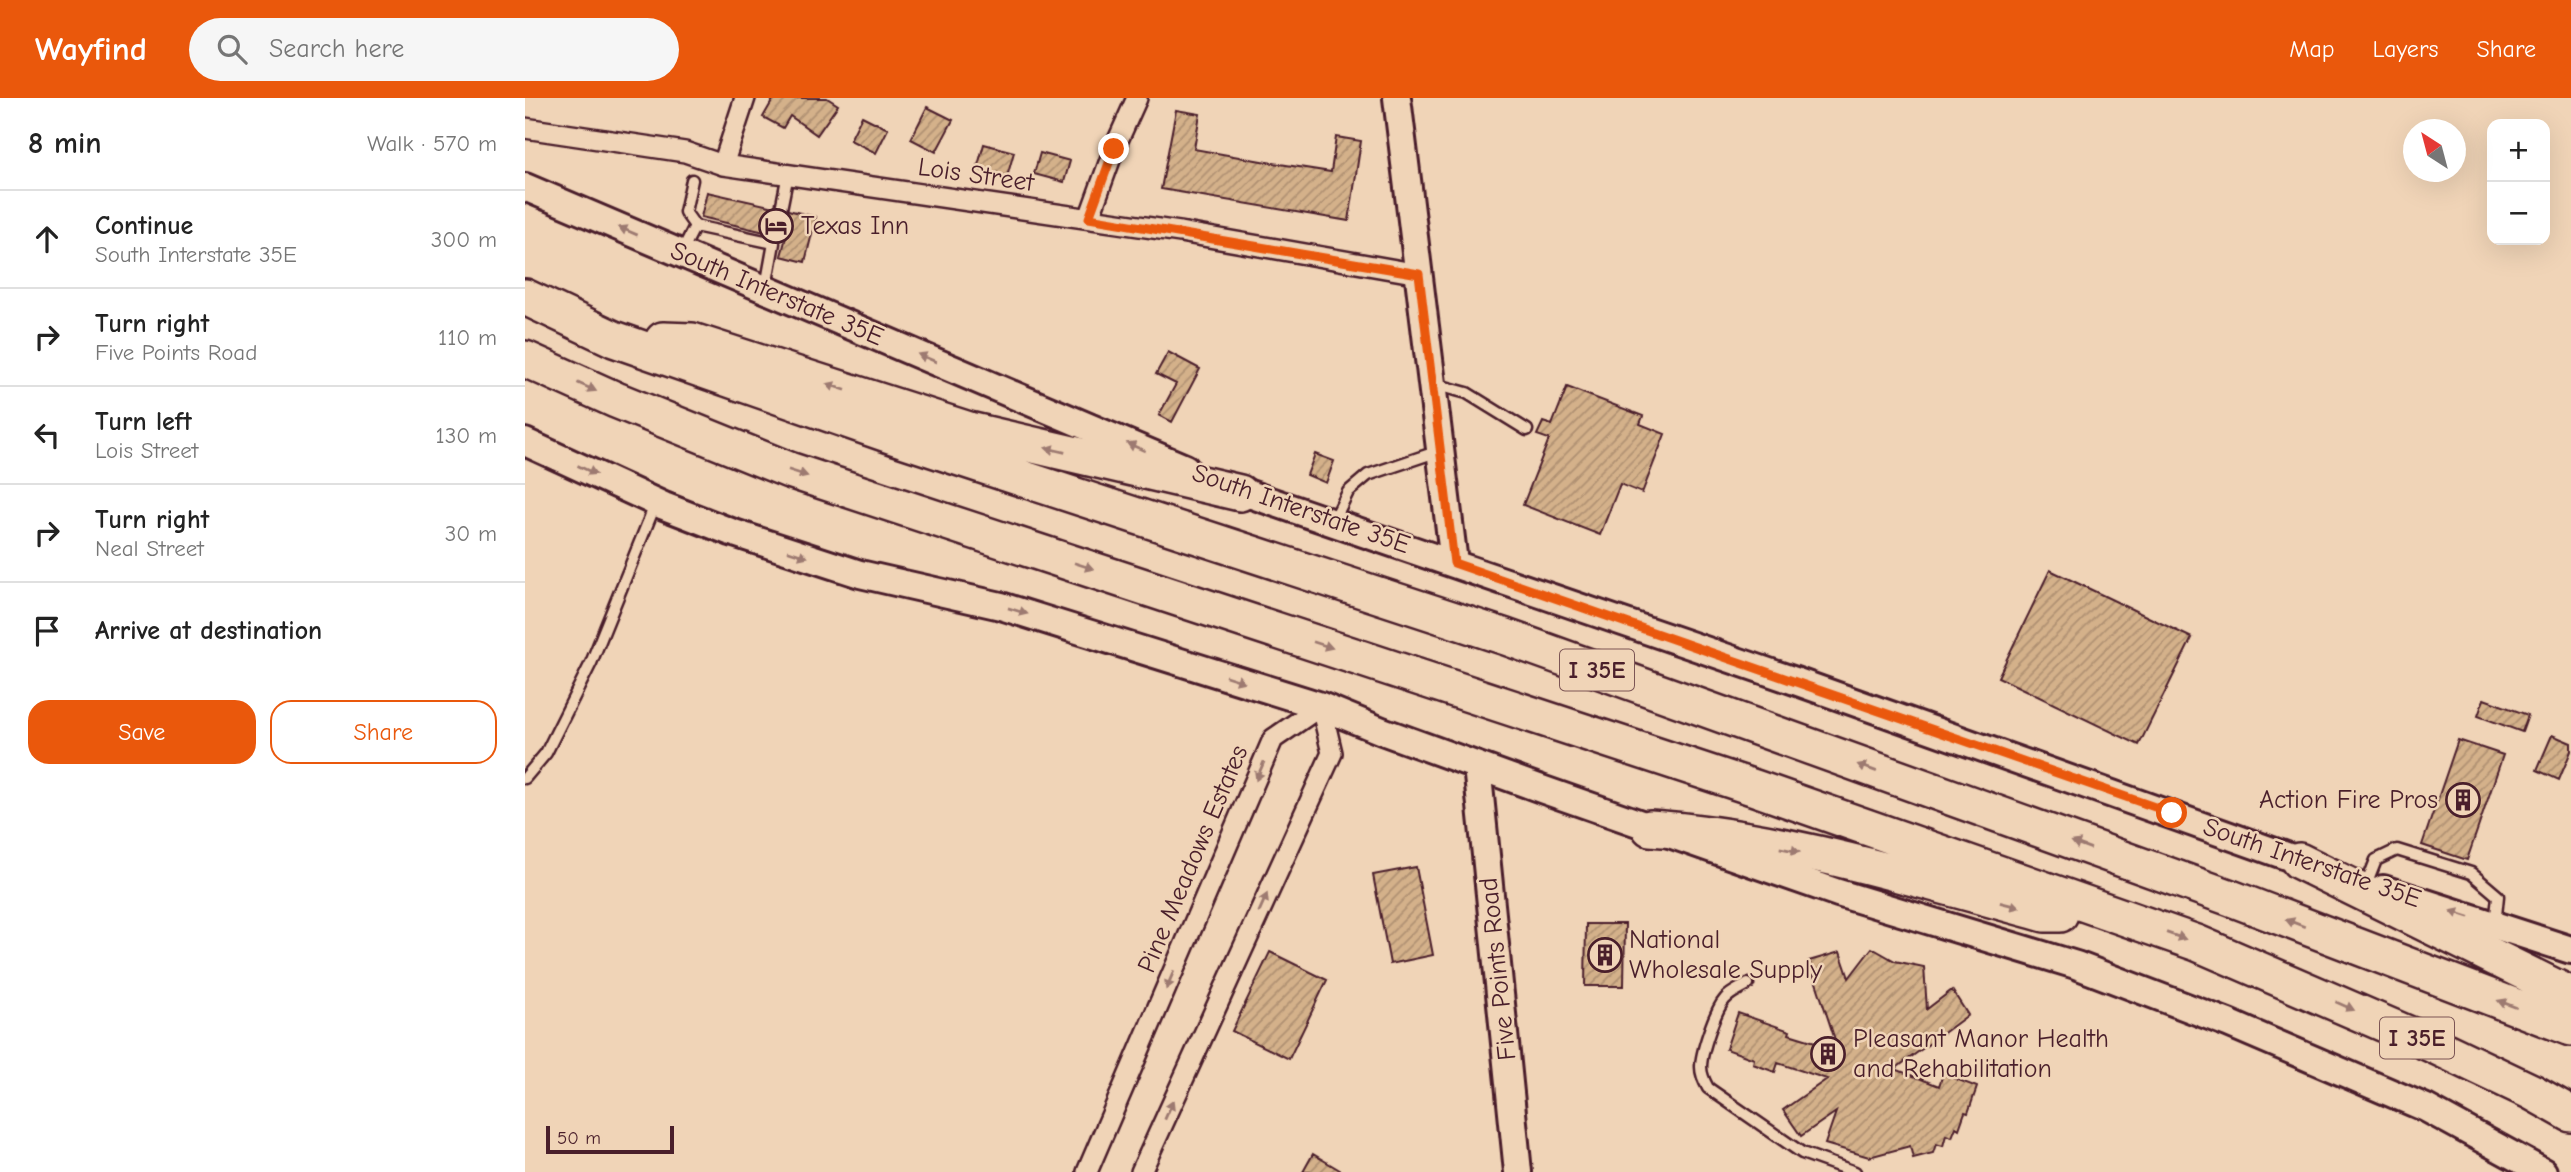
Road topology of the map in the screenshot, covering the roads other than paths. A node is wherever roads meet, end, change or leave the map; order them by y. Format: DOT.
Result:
graph roads {
  1 [pos="745,98"];
  2 [pos="1137,98"];
  3 [pos="1398,98"];
  4 [pos="525,128"];
  5 [pos="723,165"];
  6 [pos="788,174"];
  7 [pos="692,180"];
  8 [pos="525,187"];
  9 [pos="781,209"];
  10 [pos="1089,218"];
  11 [pos="695,226"];
  12 [pos="681,253"];
  13 [pos="1419,274"];
  14 [pos="765,289"];
  15 [pos="525,297"];
  16 [pos="614,339"];
  17 [pos="525,359"];
  18 [pos="1433,384"];
  19 [pos="1527,430"];
  20 [pos="525,442"];
  21 [pos="1441,450"];
  22 [pos="1240,493"];
  23 [pos="656,503"];
  24 [pos="1333,523"];
  25 [pos="1454,563"];
  26 [pos="1321,706"];
  27 [pos="1477,766"];
  28 [pos="525,778"];
  29 [pos="1650,828"];
  30 [pos="2299,861"];
  31 [pos="2367,883"];
  32 [pos="2111,914"];
  33 [pos="2495,925"];
  34 [pos="2571,950"];
  35 [pos="1748,984"];
  36 [pos="2571,995"];
  37 [pos="2571,1028"];
  38 [pos="2571,1114"];
  39 [pos="1087,1172"];
  40 [pos="1141,1172"];
  41 [pos="1518,1172"];
  42 [pos="1855,1172"];
  43 [pos="2543,1172"];
  1 -- 5 [label="street"];
  2 -- 10 [label="street"];
  3 -- 13 [label="main road"];
  4 -- 5 [label="street, Lois Street"];
  5 -- 6 [label="street, Lois Street"];
  6 -- 9 [label="lane"];
  6 -- 10 [label="street, Lois Street"];
  7 -- 11 [label="lane"];
  12 -- 8 [label="main road, South Interstate 35E, one-way"];
  10 -- 13 [label="street, Lois Street"];
  11 -- 12 [label="lane"];
  11 -- 14 [label="lane"];
  12 -- 14 [label="main road, South Interstate 35E"];
  13 -- 18 [label="main road"];
  22 -- 14 [label="main road, South Interstate 35E, one-way"];
  15 -- 16 [label="highway, I 35E"];
  22 -- 16 [label="highway, one-way"];
  37 -- 16 [label="highway, I 35E, one-way"];
  17 -- 32 [label="highway, I 35E, one-way"];
  18 -- 19 [label="lane"];
  18 -- 21 [label="main road"];
  20 -- 23 [label="main road, one-way"];
  21 -- 24 [label="lane"];
  21 -- 25 [label="main road"];
  22 -- 24 [label="main road, South Interstate 35E"];
  23 -- 26 [label="main road, one-way"];
  23 -- 28 [label="lane"];
  24 -- 25 [label="main road, South Interstate 35E"];
  25 -- 30 [label="main road, South Interstate 35E"];
  26 -- 27 [label="main road"];
  26 -- 39 [label="street, Pine Meadows Estates, one-way"];
  40 -- 26 [label="street, one-way"];
  27 -- 29 [label="main road"];
  27 -- 41 [label="main road, Five Points Road"];
  29 -- 32 [label="highway, one-way"];
  29 -- 43 [label="main road"];
  30 -- 31 [label="main road, South Interstate 35E"];
  30 -- 36 [label="highway"];
  33 -- 31 [label="main road, South Interstate 35E, one-way"];
  31 -- 33 [label="lane"];
  32 -- 38 [label="highway, I 35E, one-way"];
  33 -- 34 [label="main road, South Interstate 35E"];
  35 -- 42 [label="lane"];
}
